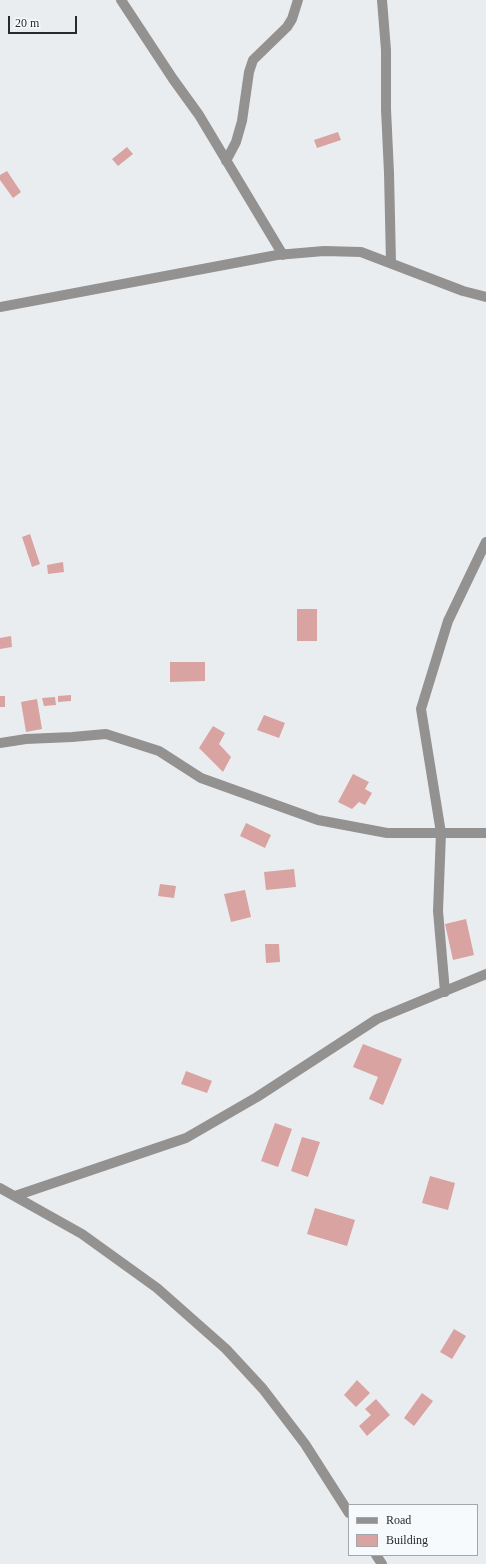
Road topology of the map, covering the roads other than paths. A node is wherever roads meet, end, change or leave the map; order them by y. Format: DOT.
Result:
graph roads {
  1 [pos="121,0"];
  2 [pos="298,0"];
  3 [pos="382,0"];
  4 [pos="226,160"];
  5 [pos="283,255"];
  6 [pos="391,263"];
  7 [pos="486,297"];
  8 [pos="0,307"];
  9 [pos="486,542"];
  10 [pos="0,743"];
  11 [pos="441,833"];
  12 [pos="486,833"];
  13 [pos="486,974"];
  14 [pos="445,992"];
  15 [pos="0,1188"];
  16 [pos="15,1196"];
  17 [pos="348,1511"];
  1 -- 4 [label="street"];
  2 -- 4 [label="street"];
  3 -- 6 [label="street"];
  4 -- 5 [label="street"];
  5 -- 6 [label="street"];
  5 -- 8 [label="street"];
  6 -- 7 [label="street"];
  9 -- 11 [label="street"];
  10 -- 11 [label="street"];
  11 -- 12 [label="street"];
  11 -- 14 [label="street"];
  13 -- 14 [label="street"];
  14 -- 16 [label="street"];
  15 -- 16 [label="street"];
  16 -- 17 [label="street"];
}
